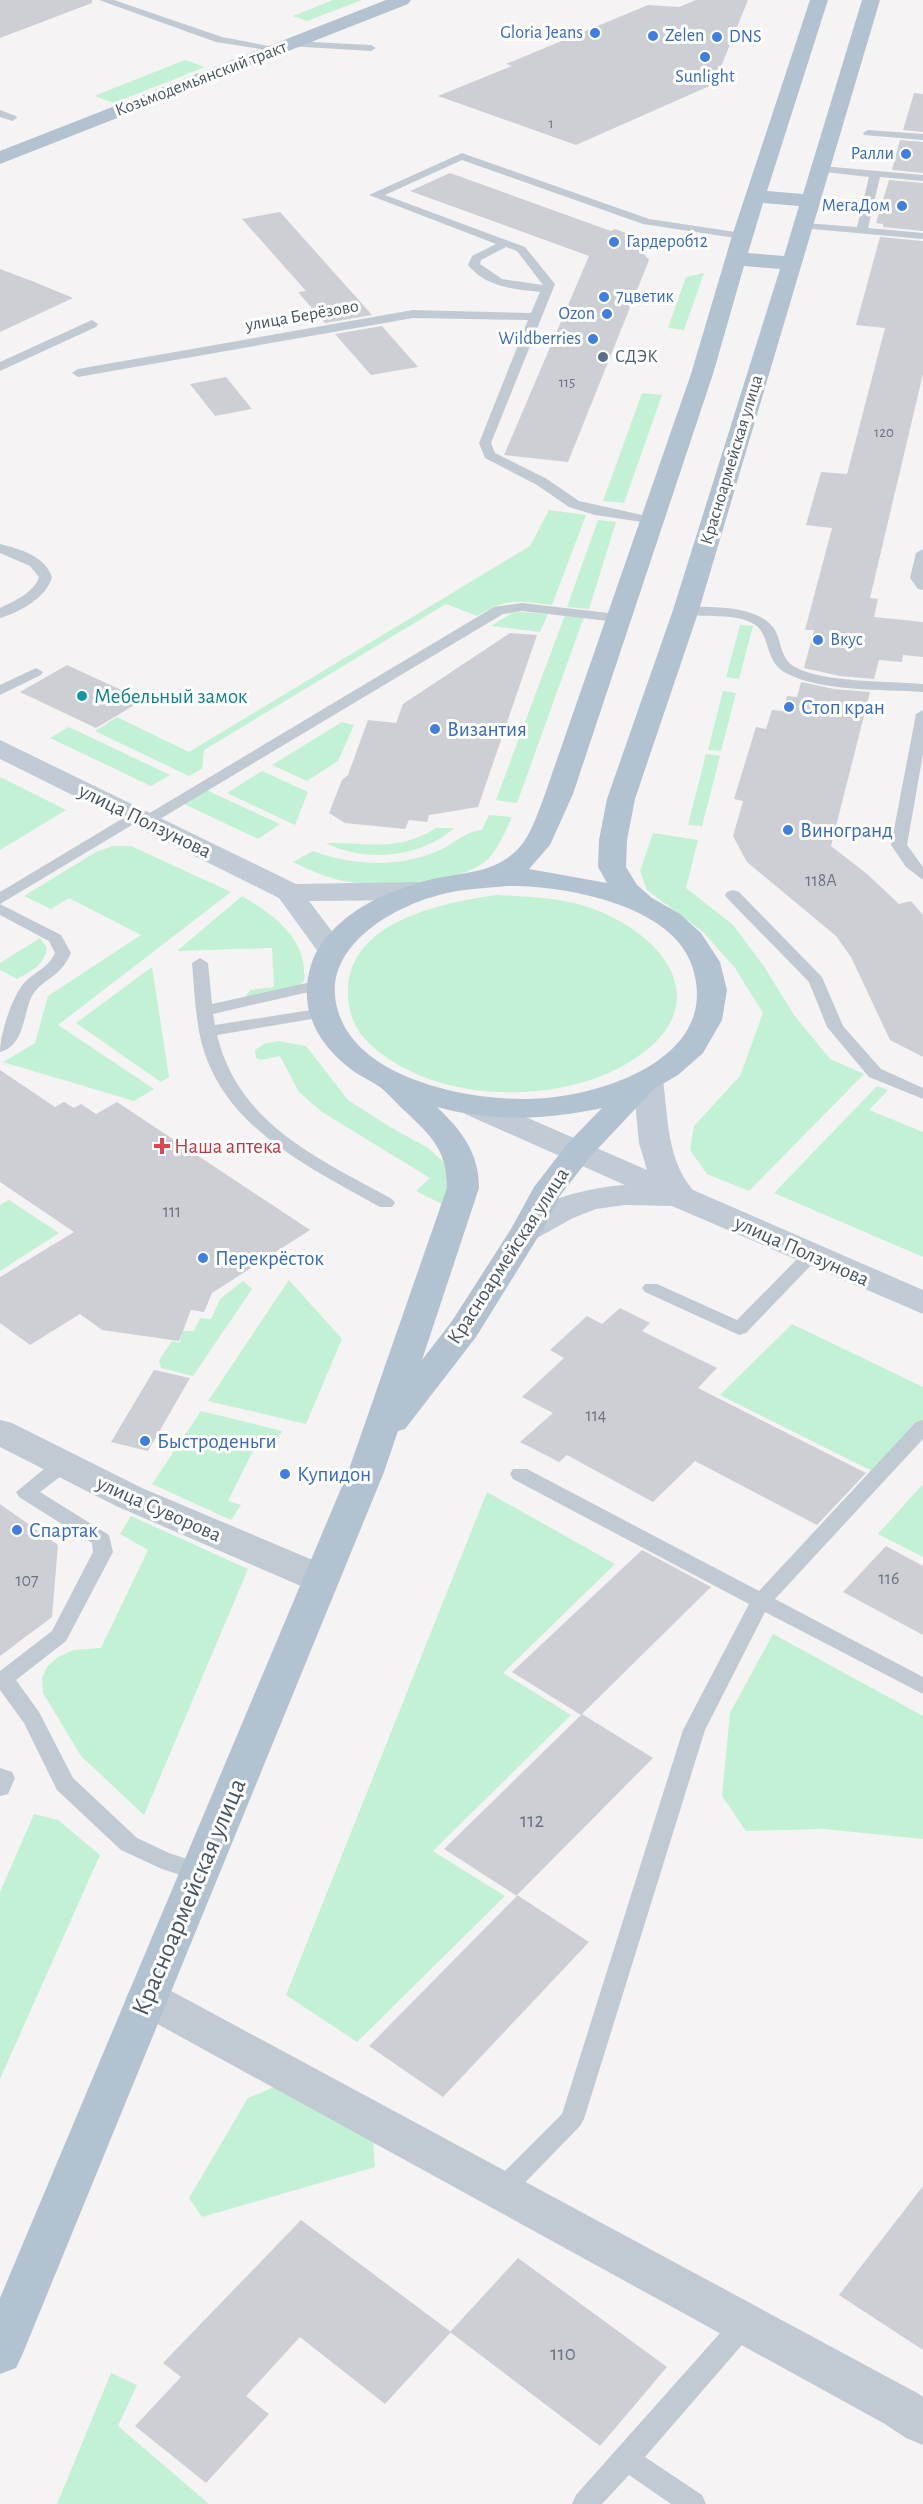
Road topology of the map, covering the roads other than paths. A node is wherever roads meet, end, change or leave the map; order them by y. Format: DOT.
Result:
graph roads {
  1 [pos="104,0"];
  2 [pos="402,0"];
  3 [pos="844,2"];
  4 [pos="351,29"];
  5 [pos="220,40"];
  6 [pos="286,46"];
  7 [pos="240,64"];
  8 [pos="0,113"];
  9 [pos="0,123"];
  10 [pos="868,133"];
  11 [pos="923,138"];
  12 [pos="0,158"];
  13 [pos="821,169"];
  14 [pos="875,174"];
  15 [pos="923,178"];
  16 [pos="755,196"];
  17 [pos="811,201"];
  18 [pos="805,226"];
  19 [pos="862,231"];
  20 [pos="742,236"];
  21 [pos="923,236"];
  22 [pos="506,243"];
  23 [pos="736,259"];
  24 [pos="793,263"];
  25 [pos="547,289"];
  26 [pos="535,317"];
  27 [pos="92,324"];
  28 [pos="0,367"];
  29 [pos="78,374"];
  30 [pos="651,520"];
  31 [pos="0,548"];
  32 [pos="923,553"];
  33 [pos="923,586"];
  34 [pos="686,610"];
  35 [pos="0,614"];
  36 [pos="617,618"];
  37 [pos="36,672"];
  38 [pos="923,688"];
  39 [pos="0,691"];
  40 [pos="923,714"];
  41 [pos="0,748"];
  42 [pos="140,819"];
  43 [pos="923,875"];
  44 [pos="492,878"];
  45 [pos="417,891"];
  46 [pos="291,893"];
  47 [pos="733,895"];
  48 [pos="0,899"];
  49 [pos="643,905"];
  50 [pos="0,909"];
  51 [pos="331,950"];
  52 [pos="200,963"];
  53 [pos="322,999"];
  54 [pos="204,1011"];
  55 [pos="207,1030"];
  56 [pos="0,1047"];
  57 [pos="648,1080"];
  58 [pos="393,1083"];
  59 [pos="923,1094"];
  60 [pos="476,1107"];
  61 [pos="579,1150"];
  62 [pos="682,1198"];
  63 [pos="386,1203"];
  64 [pos="527,1229"];
  65 [pos="811,1255"];
  66 [pos="651,1288"];
  67 [pos="923,1303"];
  68 [pos="923,1427"];
  69 [pos="0,1432"];
  70 [pos="378,1441"];
  71 [pos="62,1465"];
  72 [pos="520,1474"];
  73 [pos="321,1579"];
  74 [pos="761,1601"];
  75 [pos="2,1680"];
  76 [pos="923,1686"];
  77 [pos="0,1776"];
  78 [pos="0,1788"];
  79 [pos="200,1872"];
  80 [pos="147,1998"];
  81 [pos="502,2190"];
  82 [pos="746,2322"];
  83 [pos="0,2353"];
  84 [pos="923,2423"];
  85 [pos="627,2459"];
  86 [pos="585,2504"];
  87 [pos="693,2504"];
  1 -- 5 [label="lane"];
  2 -- 4 [label="main road, Козьмодемьянский тракт"];
  3 -- 13 [label="main road, Красноармейская улица"];
  3 -- 16 [label="main road, Красноармейская улица"];
  4 -- 6 [label="main road, Козьмодемьянский тракт"];
  4 -- 6 [label="lane"];
  5 -- 6 [label="lane"];
  5 -- 7 [label="lane"];
  6 -- 7 [label="main road, Козьмодемьянский тракт"];
  7 -- 12 [label="main road, Козьмодемьянский тракт"];
  8 -- 9 [label="lane"];
  10 -- 11 [label="lane"];
  13 -- 14 [label="lane"];
  13 -- 17 [label="main road, Красноармейская улица"];
  14 -- 15 [label="lane"];
  14 -- 19 [label="lane"];
  16 -- 17 [label="main road"];
  16 -- 20 [label="main road, Красноармейская улица"];
  17 -- 18 [label="main road, Красноармейская улица"];
  18 -- 19 [label="lane"];
  18 -- 24 [label="main road, Красноармейская улица"];
  19 -- 21 [label="lane"];
  20 -- 22 [label="lane"];
  20 -- 23 [label="main road, Красноармейская улица"];
  22 -- 25 [label="lane"];
  22 -- 25 [label="lane"];
  23 -- 24 [label="main road"];
  23 -- 30 [label="main road, Красноармейская улица"];
  24 -- 34 [label="main road, Красноармейская улица"];
  25 -- 26 [label="lane"];
  26 -- 29 [label="lane, улица Берёзово"];
  26 -- 30 [label="lane"];
  27 -- 28 [label="lane"];
  30 -- 36 [label="main road, Красноармейская улица"];
  31 -- 35 [label="lane"];
  32 -- 33 [label="lane"];
  34 -- 38 [label="lane"];
  34 -- 49 [label="main road, Красноармейская улица"];
  36 -- 42 [label="lane"];
  36 -- 44 [label="main road, Красноармейская улица"];
  37 -- 39 [label="lane"];
  40 -- 43 [label="lane"];
  41 -- 42 [label="main road, улица Ползунова"];
  42 -- 46 [label="main road, улица Ползунова"];
  42 -- 48 [label="lane"];
  44 -- 45 [label="main road"];
  44 -- 49 [label="main road"];
  45 -- 46 [label="main road, улица Ползунова"];
  45 -- 51 [label="main road"];
  46 -- 51 [label="main road"];
  47 -- 59 [label="lane"];
  49 -- 57 [label="main road"];
  50 -- 56 [label="lane"];
  51 -- 53 [label="main road"];
  52 -- 54 [label="lane"];
  53 -- 54 [label="lane"];
  53 -- 55 [label="lane"];
  53 -- 58 [label="main road"];
  54 -- 55 [label="lane"];
  55 -- 63 [label="lane"];
  57 -- 60 [label="main road"];
  57 -- 61 [label="main road, Красноармейская улица"];
  57 -- 62 [label="main road, улица Ползунова"];
  58 -- 60 [label="main road"];
  58 -- 70 [label="main road, Красноармейская улица"];
  60 -- 61 [label="main road, улица Ползунова"];
  61 -- 62 [label="main road, улица Ползунова"];
  61 -- 64 [label="main road, Красноармейская улица"];
  62 -- 64 [label="main road, улица Ползунова"];
  62 -- 65 [label="main road, улица Ползунова"];
  64 -- 70 [label="main road, Красноармейская улица"];
  65 -- 66 [label="lane"];
  65 -- 67 [label="main road, улица Ползунова"];
  68 -- 74 [label="lane"];
  69 -- 71 [label="street, улица Суворова"];
  70 -- 73 [label="main road, Красноармейская улица"];
  71 -- 73 [label="street, улица Суворова"];
  71 -- 75 [label="lane"];
  72 -- 74 [label="lane"];
  73 -- 79 [label="main road, Красноармейская улица"];
  74 -- 76 [label="lane"];
  74 -- 81 [label="lane"];
  75 -- 79 [label="lane"];
  77 -- 78 [label="lane"];
  79 -- 80 [label="main road, Красноармейская улица"];
  80 -- 81 [label="street"];
  80 -- 83 [label="main road, Красноармейская улица"];
  81 -- 82 [label="street"];
  82 -- 84 [label="street"];
  82 -- 85 [label="lane"];
  85 -- 86 [label="lane"];
  85 -- 87 [label="lane"];
}
